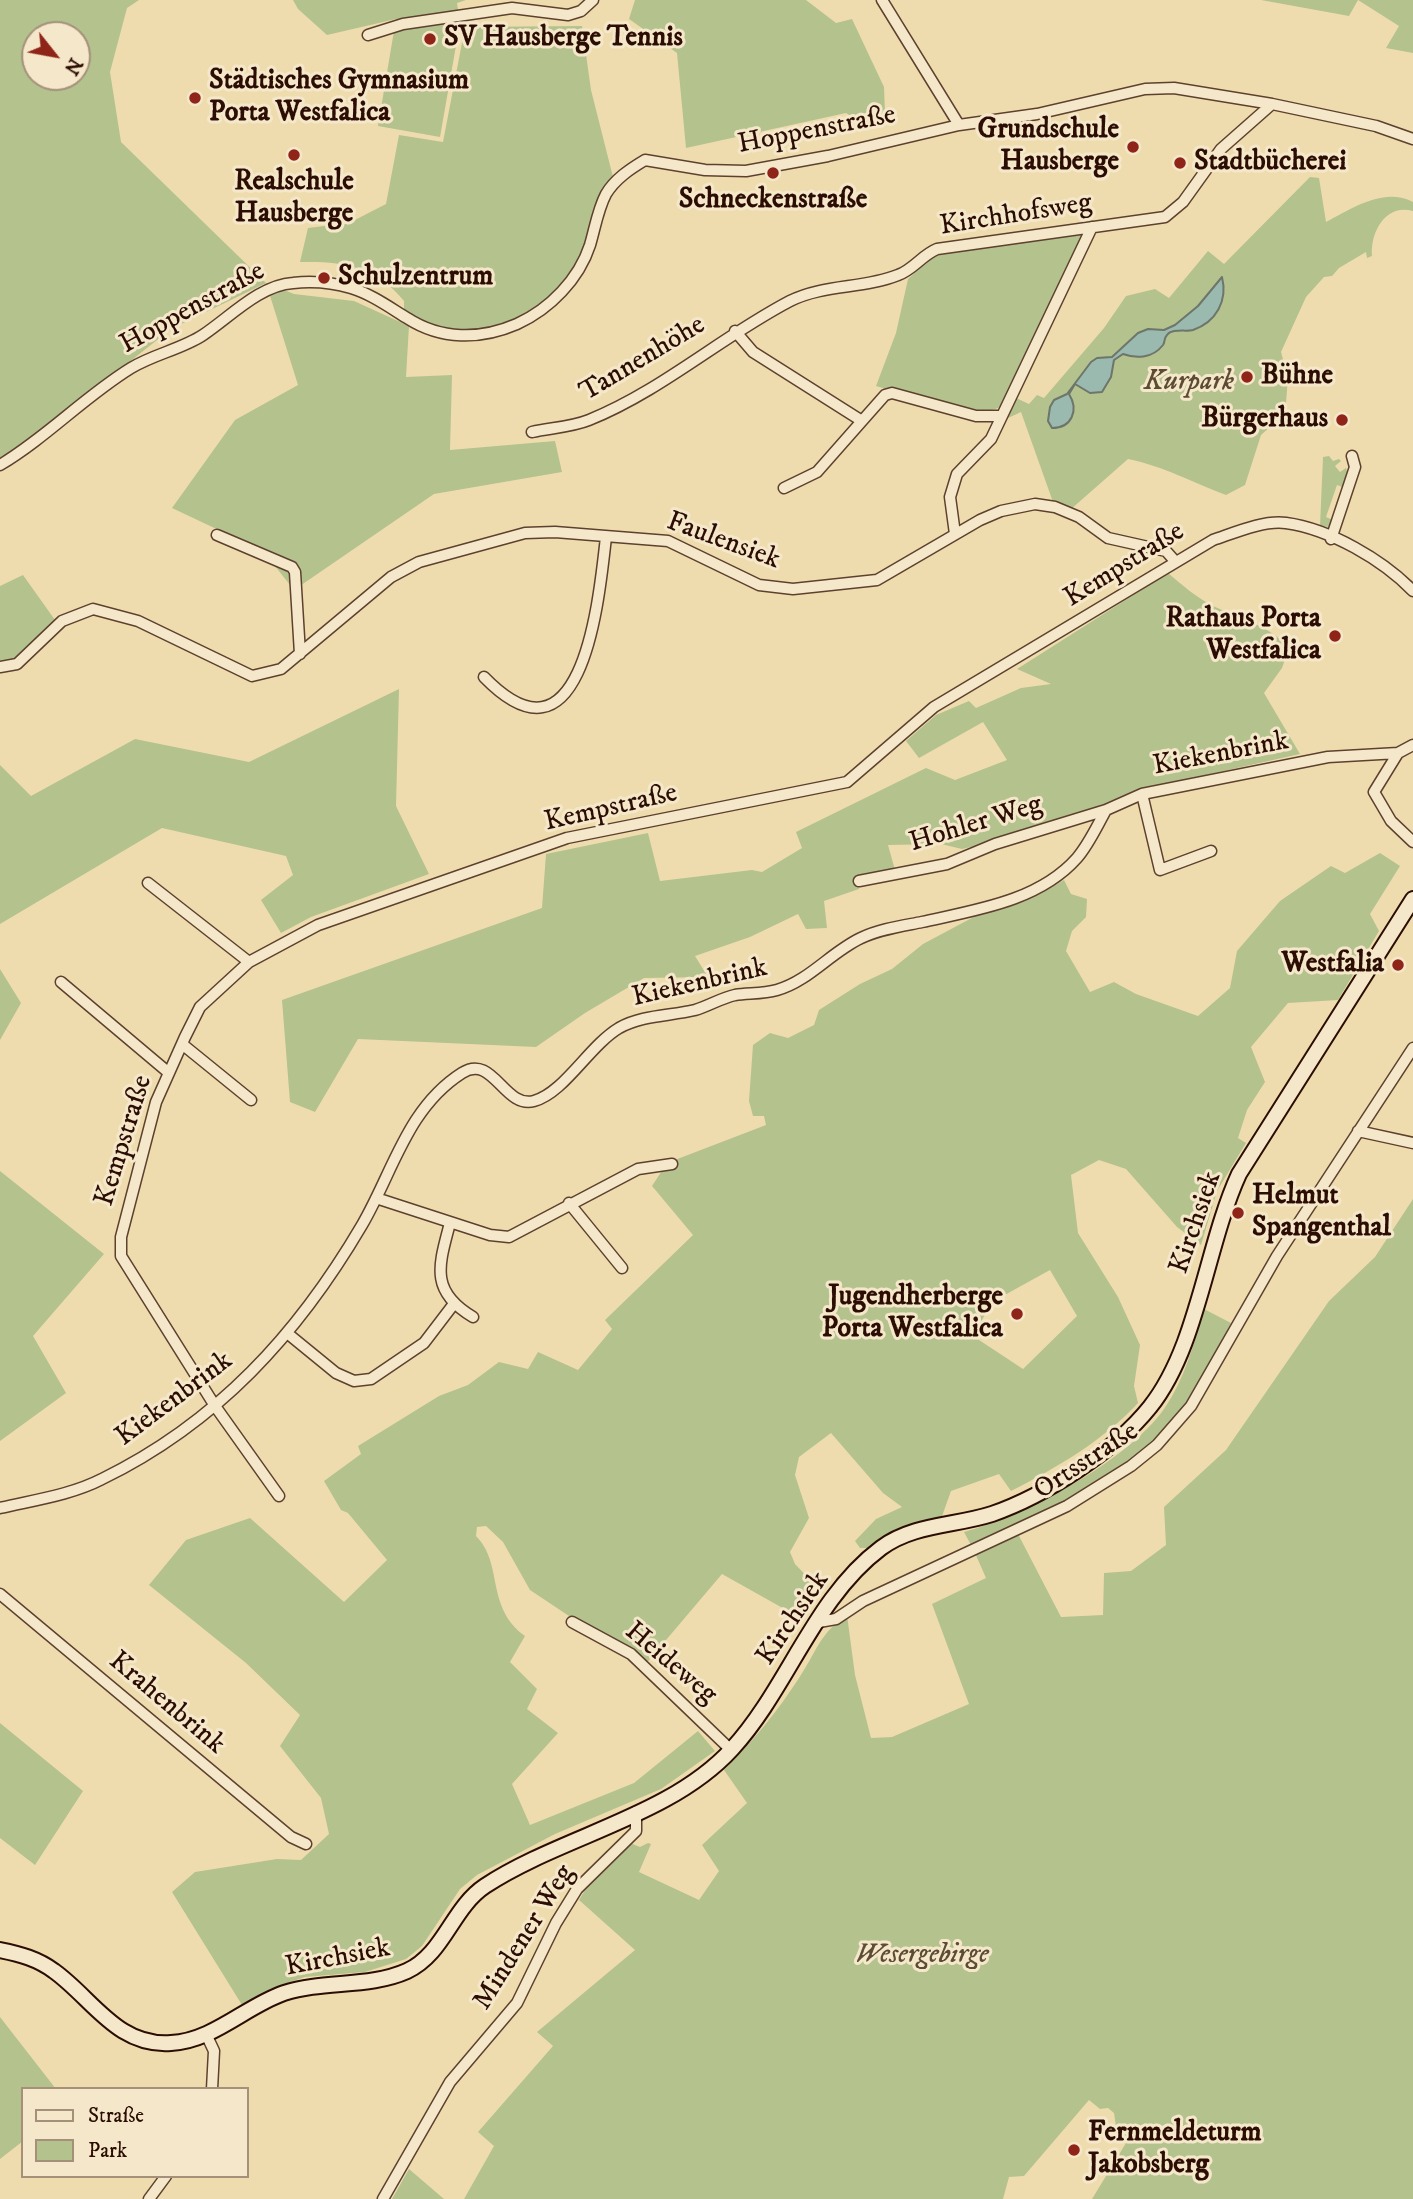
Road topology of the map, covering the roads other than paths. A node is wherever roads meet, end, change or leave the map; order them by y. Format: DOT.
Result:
graph roads {
  1 [pos="593,0"];
  2 [pos="882,0"];
  3 [pos="368,35"];
  4 [pos="1272,104"];
  5 [pos="958,125"];
  6 [pos="1413,139"];
  7 [pos="1092,227"];
  8 [pos="735,331"];
  9 [pos="1000,416"];
  10 [pos="862,421"];
  11 [pos="532,432"];
  12 [pos="1352,456"];
  13 [pos="0,465"];
  14 [pos="784,488"];
  15 [pos="955,534"];
  16 [pos="217,535"];
  17 [pos="606,537"];
  18 [pos="1332,538"];
  19 [pos="1174,560"];
  20 [pos="1413,592"];
  21 [pos="300,654"];
  22 [pos="0,667"];
  23 [pos="484,677"];
  24 [pos="1413,745"];
  25 [pos="1398,753"];
  26 [pos="1142,794"];
  27 [pos="1106,810"];
  28 [pos="1413,842"];
  29 [pos="1211,851"];
  30 [pos="859,881"];
  31 [pos="148,883"];
  32 [pos="1413,899"];
  33 [pos="249,962"];
  34 [pos="61,982"];
  35 [pos="182,1044"];
  36 [pos="1413,1048"];
  37 [pos="169,1073"];
  38 [pos="251,1100"];
  39 [pos="1358,1131"];
  40 [pos="1413,1143"];
  41 [pos="672,1164"];
  42 [pos="376,1198"];
  43 [pos="569,1203"];
  44 [pos="450,1223"];
  45 [pos="622,1268"];
  46 [pos="453,1305"];
  47 [pos="473,1317"];
  48 [pos="286,1333"];
  49 [pos="215,1406"];
  50 [pos="279,1496"];
  51 [pos="0,1508"];
  52 [pos="0,1594"];
  53 [pos="572,1622"];
  54 [pos="819,1622"];
  55 [pos="731,1750"];
  56 [pos="636,1812"];
  57 [pos="306,1844"];
  58 [pos="0,1950"];
  59 [pos="206,2034"];
  60 [pos="212,2087"];
  61 [pos="165,2178"];
  62 [pos="149,2199"];
  63 [pos="383,2199"];
  1 -- 3 [label="street"];
  2 -- 5 [label="street"];
  4 -- 5 [label="street, Hoppenstraße"];
  4 -- 6 [label="street, Hoppenstraße"];
  4 -- 7 [label="street, Kirchhofsweg"];
  5 -- 13 [label="street, Hoppenstraße"];
  7 -- 8 [label="street, Kirchhofsweg"];
  7 -- 9 [label="street"];
  8 -- 10 [label="street"];
  8 -- 11 [label="street, Tannenhöhe"];
  9 -- 10 [label="street"];
  9 -- 15 [label="street"];
  10 -- 14 [label="street"];
  12 -- 18 [label="street"];
  15 -- 17 [label="street, Faulensiek"];
  15 -- 19 [label="street, Faulensiek"];
  16 -- 21 [label="street"];
  17 -- 21 [label="street, Faulensiek"];
  17 -- 23 [label="street"];
  18 -- 19 [label="street, Kempstraße"];
  18 -- 20 [label="street, Kempstraße"];
  19 -- 33 [label="street, Kempstraße"];
  21 -- 22 [label="street, Faulensiek"];
  24 -- 25 [label="street, Kiekenbrink"];
  25 -- 26 [label="street, Kiekenbrink"];
  25 -- 28 [label="street"];
  26 -- 27 [label="street, Kiekenbrink"];
  26 -- 29 [label="street"];
  27 -- 30 [label="street, Hohler Weg"];
  27 -- 42 [label="street, Kiekenbrink"];
  31 -- 33 [label="street"];
  32 -- 54 [label="main road, Kirchsiek"];
  33 -- 35 [label="street, Kempstraße"];
  34 -- 37 [label="street"];
  35 -- 37 [label="street, Kempstraße"];
  35 -- 38 [label="street"];
  36 -- 39 [label="street, Ortsstraße"];
  37 -- 49 [label="street, Kempstraße"];
  39 -- 40 [label="street"];
  39 -- 54 [label="street, Ortsstraße"];
  41 -- 43 [label="street"];
  42 -- 44 [label="street"];
  42 -- 48 [label="street, Kiekenbrink"];
  43 -- 44 [label="street"];
  43 -- 45 [label="street"];
  44 -- 46 [label="street"];
  46 -- 47 [label="street"];
  46 -- 48 [label="street"];
  48 -- 49 [label="street, Kiekenbrink"];
  49 -- 50 [label="street, Kempstraße"];
  49 -- 51 [label="street, Kiekenbrink"];
  52 -- 57 [label="street, Krahenbrink"];
  53 -- 55 [label="street, Heideweg"];
  54 -- 55 [label="main road, Kirchsiek"];
  55 -- 56 [label="main road, Kirchsiek"];
  56 -- 59 [label="main road, Kirchsiek"];
  56 -- 63 [label="street, Mindener Weg"];
  58 -- 59 [label="main road, Kirchsiek"];
  59 -- 60 [label="street"];
  61 -- 62 [label="street"];
}
